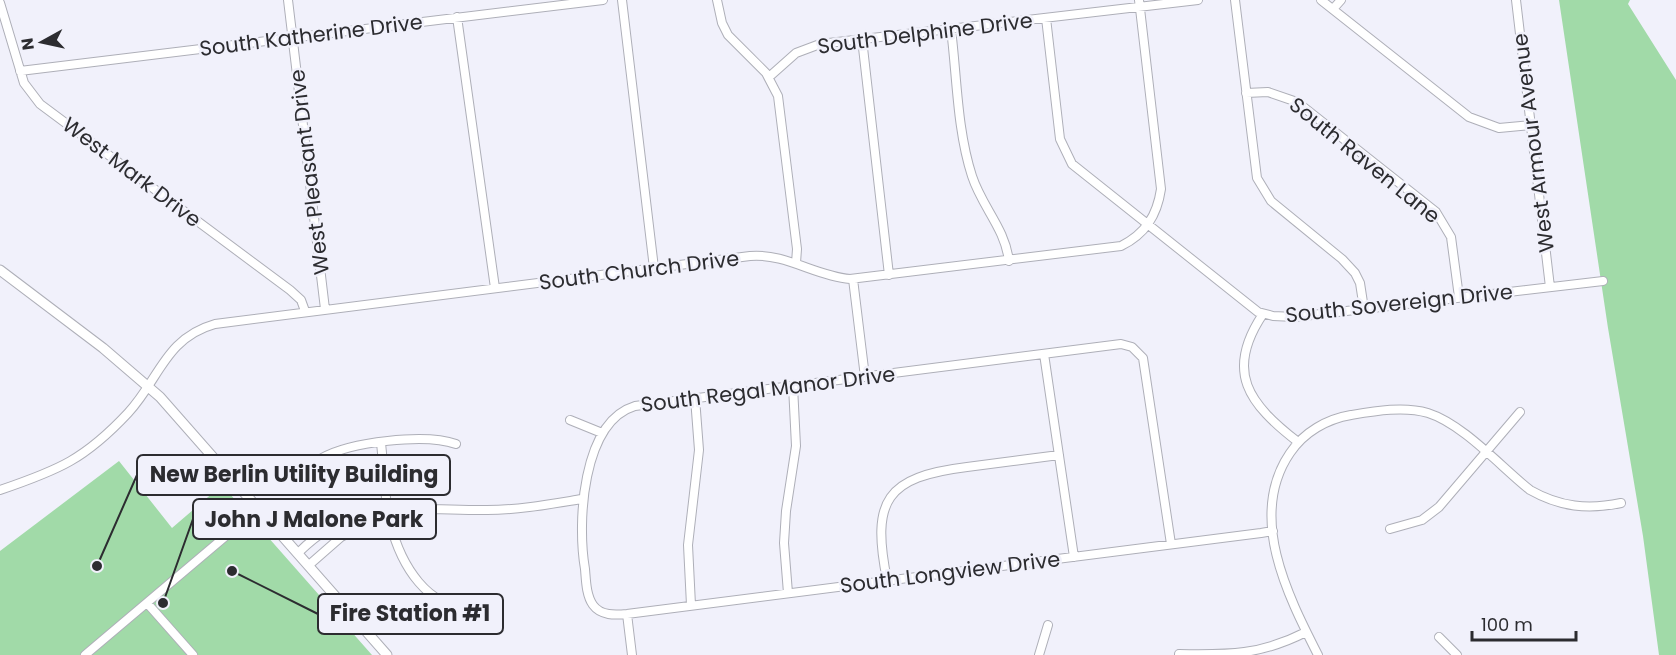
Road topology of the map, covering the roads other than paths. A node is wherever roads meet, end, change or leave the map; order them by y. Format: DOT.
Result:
graph roads {
  1 [pos="288,0"];
  2 [pos="603,0"];
  3 [pos="622,0"];
  4 [pos="717,0"];
  5 [pos="1198,0"];
  6 [pos="1235,0"];
  7 [pos="1321,0"];
  8 [pos="1341,0"];
  9 [pos="1516,0"];
  10 [pos="0,3"];
  11 [pos="1140,3"];
  12 [pos="1333,9"];
  13 [pos="457,17"];
  14 [pos="1046,18"];
  15 [pos="951,29"];
  16 [pos="292,37"];
  17 [pos="862,39"];
  18 [pos="20,71"];
  19 [pos="769,77"];
  20 [pos="1246,93"];
  21 [pos="1531,125"];
  22 [pos="1147,226"];
  23 [pos="1009,261"];
  24 [pos="796,263"];
  25 [pos="654,268"];
  26 [pos="0,270"];
  27 [pos="890,275"];
  28 [pos="853,279"];
  29 [pos="1604,281"];
  30 [pos="1550,287"];
  31 [pos="495,288"];
  32 [pos="1459,297"];
  33 [pos="325,309"];
  34 [pos="1364,309"];
  35 [pos="305,312"];
  36 [pos="1263,314"];
  37 [pos="1044,354"];
  38 [pos="865,376"];
  39 [pos="147,385"];
  40 [pos="793,386"];
  41 [pos="695,398"];
  42 [pos="1520,412"];
  43 [pos="570,420"];
  44 [pos="602,433"];
  45 [pos="1298,442"];
  46 [pos="381,443"];
  47 [pos="456,444"];
  48 [pos="1485,453"];
  49 [pos="1059,455"];
  50 [pos="322,458"];
  51 [pos="0,490"];
  52 [pos="582,499"];
  53 [pos="1622,503"];
  54 [pos="259,508"];
  55 [pos="388,511"];
  56 [pos="1390,529"];
  57 [pos="1273,531"];
  58 [pos="1171,544"];
  59 [pos="298,553"];
  60 [pos="1074,557"];
  61 [pos="309,566"];
  62 [pos="887,580"];
  63 [pos="789,593"];
  64 [pos="147,603"];
  65 [pos="691,605"];
  66 [pos="477,606"];
  67 [pos="627,614"];
  68 [pos="1048,625"];
  69 [pos="1306,632"];
  70 [pos="1439,637"];
  71 [pos="1179,654"];
  72 [pos="85,655"];
  73 [pos="193,655"];
  74 [pos="387,655"];
  75 [pos="633,655"];
  76 [pos="1039,655"];
  77 [pos="1318,655"];
  78 [pos="1458,655"];
  1 -- 16 [label="street, West Pleasant Drive"];
  2 -- 13 [label="street, South Katherine Drive"];
  3 -- 25 [label="street"];
  4 -- 19 [label="street"];
  5 -- 11 [label="street, South Delphine Drive"];
  6 -- 20 [label="street"];
  7 -- 12 [label="street"];
  8 -- 12 [label="street"];
  9 -- 21 [label="street, West Armour Avenue"];
  10 -- 18 [label="street, West Mark Drive"];
  11 -- 14 [label="street, South Delphine Drive"];
  11 -- 22 [label="street"];
  12 -- 21 [label="street"];
  13 -- 16 [label="street, South Katherine Drive"];
  13 -- 31 [label="street"];
  14 -- 15 [label="street, South Delphine Drive"];
  14 -- 22 [label="street, South Sovereign Drive"];
  15 -- 17 [label="street, South Delphine Drive"];
  15 -- 23 [label="street"];
  16 -- 18 [label="street, South Katherine Drive"];
  16 -- 33 [label="street, West Pleasant Drive"];
  17 -- 19 [label="street, South Delphine Drive"];
  17 -- 27 [label="street"];
  18 -- 35 [label="street, West Mark Drive"];
  19 -- 24 [label="street"];
  20 -- 32 [label="street, South Raven Lane"];
  20 -- 34 [label="street"];
  21 -- 30 [label="street, West Armour Avenue"];
  22 -- 23 [label="street, South Church Drive"];
  22 -- 36 [label="street, South Sovereign Drive"];
  23 -- 27 [label="street, South Church Drive"];
  24 -- 25 [label="street, South Church Drive"];
  24 -- 28 [label="street, South Church Drive"];
  25 -- 31 [label="street, South Church Drive"];
  26 -- 39 [label="main road"];
  27 -- 28 [label="street, South Church Drive"];
  28 -- 38 [label="street"];
  29 -- 30 [label="street, South Sovereign Drive"];
  30 -- 32 [label="street, South Sovereign Drive"];
  31 -- 33 [label="street, South Church Drive"];
  32 -- 34 [label="street, South Sovereign Drive"];
  33 -- 35 [label="street, South Church Drive"];
  34 -- 36 [label="street, South Sovereign Drive"];
  35 -- 39 [label="street, South Church Drive"];
  36 -- 45 [label="street"];
  37 -- 38 [label="street, South Regal Manor Drive"];
  37 -- 49 [label="street"];
  37 -- 58 [label="street, South Regal Manor Drive"];
  38 -- 40 [label="street, South Regal Manor Drive"];
  39 -- 51 [label="street, South Church Drive"];
  39 -- 54 [label="main road"];
  40 -- 41 [label="street, South Regal Manor Drive"];
  40 -- 63 [label="street"];
  41 -- 44 [label="street, South Regal Manor Drive"];
  41 -- 65 [label="street"];
  42 -- 48 [label="street"];
  43 -- 44 [label="street"];
  44 -- 52 [label="street, South Regal Manor Drive"];
  45 -- 48 [label="street"];
  45 -- 57 [label="street"];
  46 -- 47 [label="street"];
  46 -- 50 [label="street"];
  46 -- 55 [label="street"];
  48 -- 53 [label="street"];
  48 -- 56 [label="street"];
  49 -- 60 [label="street"];
  49 -- 62 [label="street"];
  52 -- 55 [label="street"];
  52 -- 67 [label="street, South Regal Manor Drive"];
  54 -- 59 [label="main road"];
  54 -- 64 [label="street"];
  55 -- 59 [label="street"];
  55 -- 61 [label="street"];
  55 -- 66 [label="street"];
  57 -- 58 [label="street, South Longview Drive"];
  57 -- 69 [label="street"];
  58 -- 60 [label="street, South Longview Drive"];
  59 -- 61 [label="main road"];
  60 -- 62 [label="street, South Longview Drive"];
  61 -- 74 [label="main road"];
  62 -- 63 [label="street, South Longview Drive"];
  63 -- 65 [label="street, South Longview Drive"];
  64 -- 72 [label="street"];
  64 -- 73 [label="street"];
  65 -- 67 [label="street, South Longview Drive"];
  67 -- 75 [label="street"];
  68 -- 76 [label="street"];
  69 -- 71 [label="street"];
  69 -- 77 [label="street"];
  70 -- 78 [label="street"];
}
